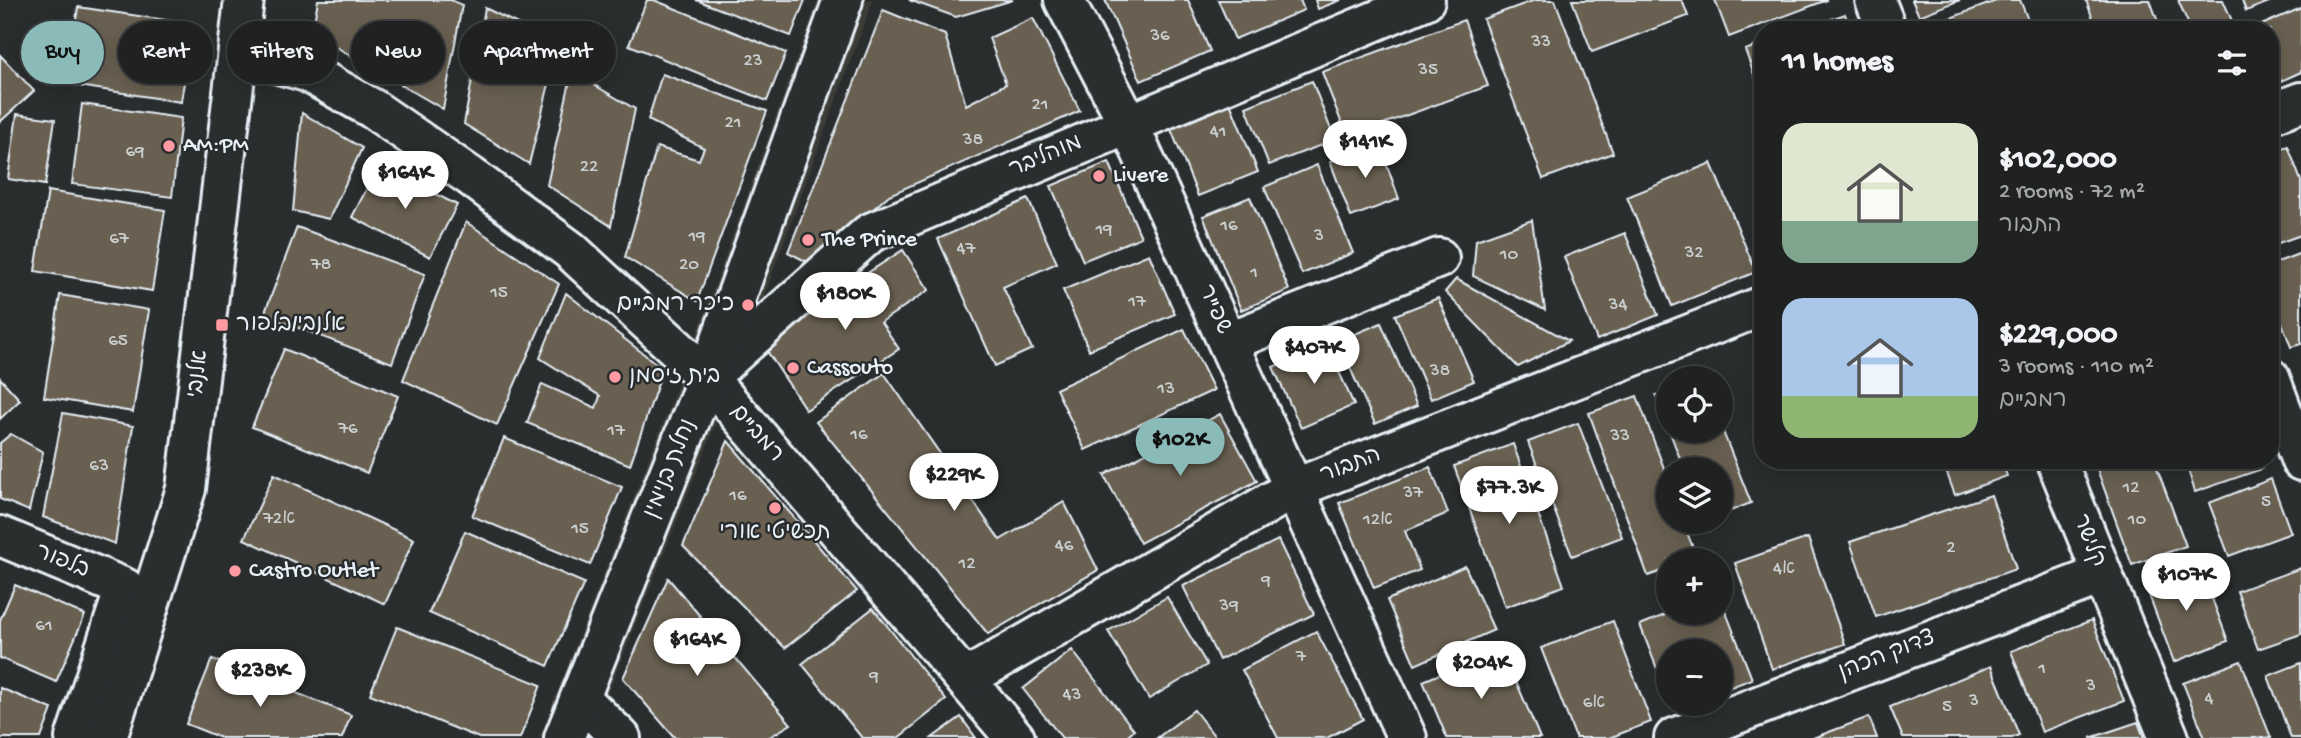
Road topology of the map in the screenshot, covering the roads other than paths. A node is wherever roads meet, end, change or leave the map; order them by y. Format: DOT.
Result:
graph roads {
  1 [pos="244,0"];
  2 [pos="843,0"];
  3 [pos="1064,0"];
  4 [pos="1425,0"];
  5 [pos="1875,0"];
  6 [pos="242,21"];
  7 [pos="1883,21"];
  8 [pos="234,84"];
  9 [pos="328,84"];
  10 [pos="2301,102"];
  11 [pos="2279,111"];
  12 [pos="1128,122"];
  13 [pos="1439,258"];
  14 [pos="1754,309"];
  15 [pos="1228,342"];
  16 [pos="707,378"];
  17 [pos="2279,401"];
  18 [pos="2301,461"];
  19 [pos="2060,469"];
  20 [pos="1293,489"];
  21 [pos="0,536"];
  22 [pos="2101,575"];
  23 [pos="965,678"];
  24 [pos="580,698"];
  25 [pos="75,738"];
  26 [pos="107,738"];
  27 [pos="564,738"];
  28 [pos="621,738"];
  29 [pos="1015,738"];
  30 [pos="1407,738"];
  31 [pos="1674,738"];
  32 [pos="2169,738"];
  1 -- 6 [label="street, אלנבי"];
  2 -- 16 [label="street, נחלת בנימין"];
  3 -- 12 [label="street, שפ\"ר"];
  4 -- 12 [label="street, מוהליבר"];
  5 -- 7 [label="street"];
  8 -- 26 [label="street, אלנבי"];
  9 -- 16 [label="street, רמב\"ם"];
  10 -- 11 [label="street"];
  12 -- 15 [label="street, שפ\"ר"];
  12 -- 16 [label="street, מוהליבר"];
  13 -- 15 [label="street"];
  14 -- 20 [label="street, התבור"];
  15 -- 20 [label="street, שפ\"ר"];
  16 -- 23 [label="street, רמב\"ם"];
  16 -- 24 [label="street, נחלת בנימין"];
  17 -- 18 [label="street"];
  19 -- 22 [label="street, קלישר"];
  20 -- 23 [label="street, התבור"];
  20 -- 30 [label="street, שפ\"ר"];
  21 -- 25 [label="street, בלפור"];
  22 -- 31 [label="street, צדוק הכהן"];
  22 -- 32 [label="street, קלישר"];
  23 -- 29 [label="street, רמב\"ם"];
  24 -- 27 [label="street, נחלת בנימין"];
  24 -- 28 [label="street"];
}
